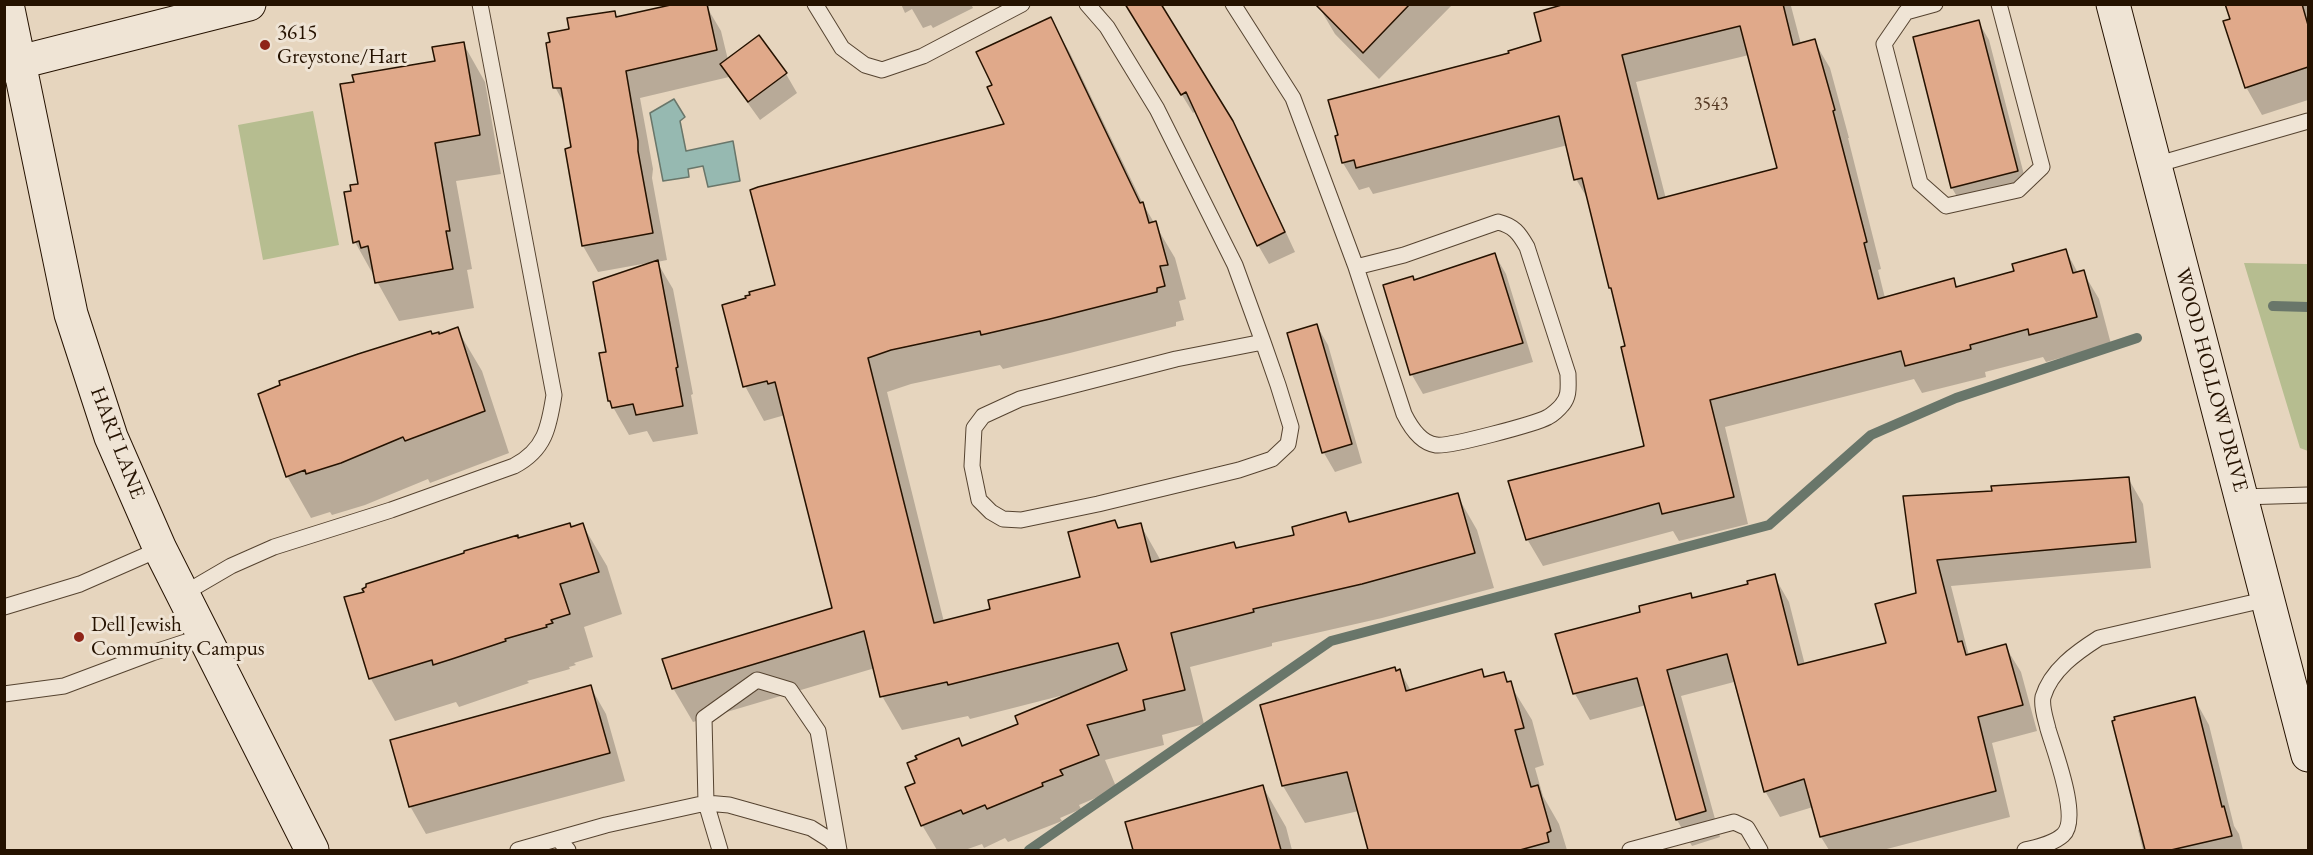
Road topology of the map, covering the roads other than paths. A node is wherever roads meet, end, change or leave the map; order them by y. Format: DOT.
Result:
graph roads {
  1 [pos="7,4"];
  2 [pos="249,4"];
  3 [pos="480,4"];
  4 [pos="815,4"];
  5 [pos="1022,4"];
  6 [pos="1087,4"];
  7 [pos="1233,4"];
  8 [pos="1935,4"];
  9 [pos="1999,4"];
  10 [pos="2113,4"];
  11 [pos="12,64"];
  12 [pos="2308,121"];
  13 [pos="2155,165"];
  14 [pos="1356,267"];
  15 [pos="1263,342"];
  16 [pos="2308,495"];
  17 [pos="2241,497"];
  18 [pos="160,549"];
  19 [pos="183,594"];
  20 [pos="2268,599"];
  21 [pos="4,607"];
  22 [pos="204,636"];
  23 [pos="4,694"];
  24 [pos="2308,755"];
  25 [pos="706,803"];
  26 [pos="563,845"];
  27 [pos="312,850"];
  28 [pos="518,850"];
  29 [pos="720,850"];
  30 [pos="839,850"];
  31 [pos="1630,850"];
  32 [pos="1760,850"];
  33 [pos="2025,850"];
  1 -- 11 [label="street, HART LANE"];
  2 -- 11 [label="street"];
  3 -- 19 [label="lane"];
  4 -- 5 [label="lane"];
  6 -- 15 [label="lane"];
  7 -- 14 [label="lane"];
  8 -- 9 [label="lane"];
  10 -- 13 [label="street, WOOD HOLLOW DRIVE"];
  11 -- 18 [label="street, HART LANE"];
  12 -- 13 [label="lane"];
  13 -- 17 [label="street, WOOD HOLLOW DRIVE"];
  14 -- 14 [label="lane"];
  15 -- 15 [label="lane"];
  16 -- 17 [label="lane"];
  17 -- 20 [label="street, WOOD HOLLOW DRIVE"];
  18 -- 19 [label="street, HART LANE"];
  18 -- 21 [label="lane"];
  19 -- 22 [label="street, HART LANE"];
  20 -- 24 [label="street, WOOD HOLLOW DRIVE"];
  20 -- 33 [label="lane"];
  22 -- 23 [label="lane"];
  22 -- 27 [label="street, HART LANE"];
  25 -- 26 [label="lane"];
  25 -- 29 [label="lane"];
  25 -- 30 [label="lane"];
  25 -- 30 [label="lane"];
  26 -- 28 [label="lane"];
  31 -- 32 [label="lane"];
}
